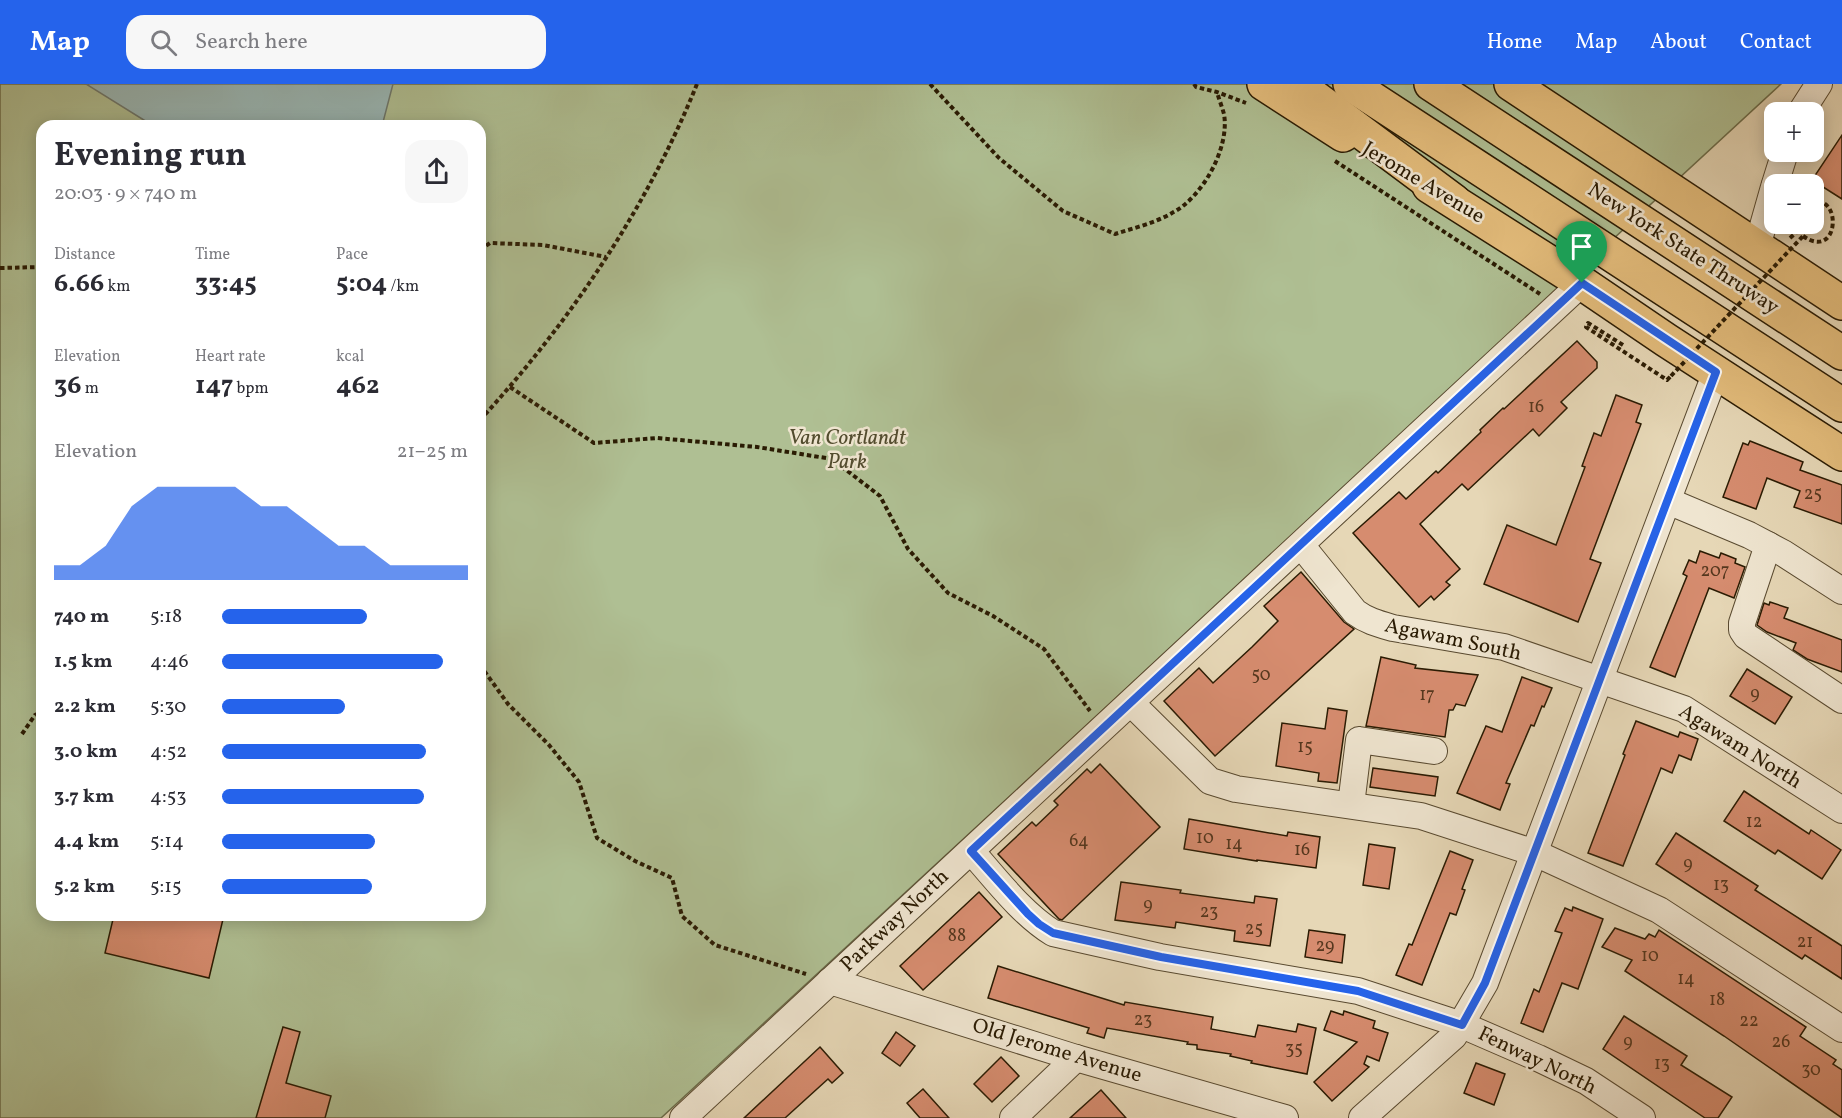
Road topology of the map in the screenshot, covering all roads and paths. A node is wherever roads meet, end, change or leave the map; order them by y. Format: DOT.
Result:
graph roads {
  1 [pos="697,84"];
  2 [pos="930,84"];
  3 [pos="1194,84"];
  4 [pos="1297,84"];
  5 [pos="1350,84"];
  6 [pos="1431,84"];
  7 [pos="1457,84"];
  8 [pos="1511,84"];
  9 [pos="1819,84"];
  10 [pos="1217,92"];
  11 [pos="1255,94"];
  12 [pos="1807,102"];
  13 [pos="1525,145"];
  14 [pos="1327,156"];
  15 [pos="1455,201"];
  16 [pos="1824,202"];
  17 [pos="1764,223"];
  18 [pos="486,246"];
  19 [pos="1757,247"];
  20 [pos="606,257"];
  21 [pos="36,267"];
  22 [pos="0,268"];
  23 [pos="1582,283"];
  24 [pos="1842,303"];
  25 [pos="1557,305"];
  26 [pos="1842,353"];
  27 [pos="1716,372"];
  28 [pos="1671,376"];
  29 [pos="510,387"];
  30 [pos="1842,405"];
  31 [pos="486,413"];
  32 [pos="1842,454"];
  33 [pos="1668,501"];
  34 [pos="1301,545"];
  35 [pos="1768,545"];
  36 [pos="1842,591"];
  37 [pos="486,673"];
  38 [pos="1600,679"];
  39 [pos="1842,700"];
  40 [pos="1131,703"];
  41 [pos="36,715"];
  42 [pos="1102,729"];
  43 [pos="22,734"];
  44 [pos="1434,751"];
  45 [pos="1351,805"];
  46 [pos="1842,810"];
  47 [pos="971,851"];
  48 [pos="1535,853"];
  49 [pos="830,981"];
  50 [pos="1462,1025"];
  51 [pos="1842,1029"];
  52 [pos="1076,1058"];
  53 [pos="683,1118"];
  54 [pos="1013,1118"];
  55 [pos="1285,1118"];
  56 [pos="1362,1118"];
  57 [pos="1642,1118"];
  1 -- 20 [label="path"];
  2 -- 10 [label="path"];
  3 -- 10 [label="path"];
  4 -- 15 [label="main road"];
  5 -- 30 [label="main road, New York State Thruway"];
  6 -- 13 [label="main road"];
  7 -- 13 [label="main road"];
  8 -- 19 [label="main road"];
  9 -- 12 [label="street"];
  10 -- 11 [label="path"];
  11 -- 15 [label="main road, Jerome Avenue"];
  13 -- 26 [label="main road, New York State Thruway"];
  14 -- 25 [label="path"];
  15 -- 23 [label="main road, Jerome Avenue"];
  16 -- 28 [label="path, bridge"];
  17 -- 19 [label="street"];
  18 -- 20 [label="path"];
  19 -- 24 [label="main road"];
  20 -- 29 [label="path"];
  21 -- 22 [label="path"];
  23 -- 25 [label="street, Parkway North"];
  23 -- 27 [label="main road, Jerome Avenue"];
  25 -- 34 [label="street, Parkway North"];
  27 -- 32 [label="main road, Jerome Avenue"];
  27 -- 33 [label="street"];
  29 -- 31 [label="path"];
  29 -- 42 [label="path"];
  33 -- 35 [label="street"];
  33 -- 38 [label="street"];
  34 -- 38 [label="street, Agawam South"];
  34 -- 40 [label="street, Parkway North"];
  35 -- 36 [label="street"];
  35 -- 39 [label="street"];
  37 -- 49 [label="path"];
  38 -- 46 [label="street, Agawam North"];
  38 -- 48 [label="street"];
  40 -- 42 [label="street, Parkway North"];
  40 -- 45 [label="street"];
  41 -- 43 [label="path"];
  42 -- 47 [label="street, Parkway North"];
  44 -- 45 [label="street"];
  45 -- 48 [label="street"];
  47 -- 49 [label="street, Parkway North"];
  47 -- 50 [label="street, Fenway North"];
  48 -- 50 [label="street"];
  48 -- 51 [label="street"];
  49 -- 52 [label="street, Old Jerome Avenue"];
  49 -- 53 [label="street, Parkway North"];
  50 -- 56 [label="street"];
  50 -- 57 [label="street, Fenway North"];
  52 -- 54 [label="street"];
  52 -- 55 [label="street, Old Jerome Avenue"];
}
